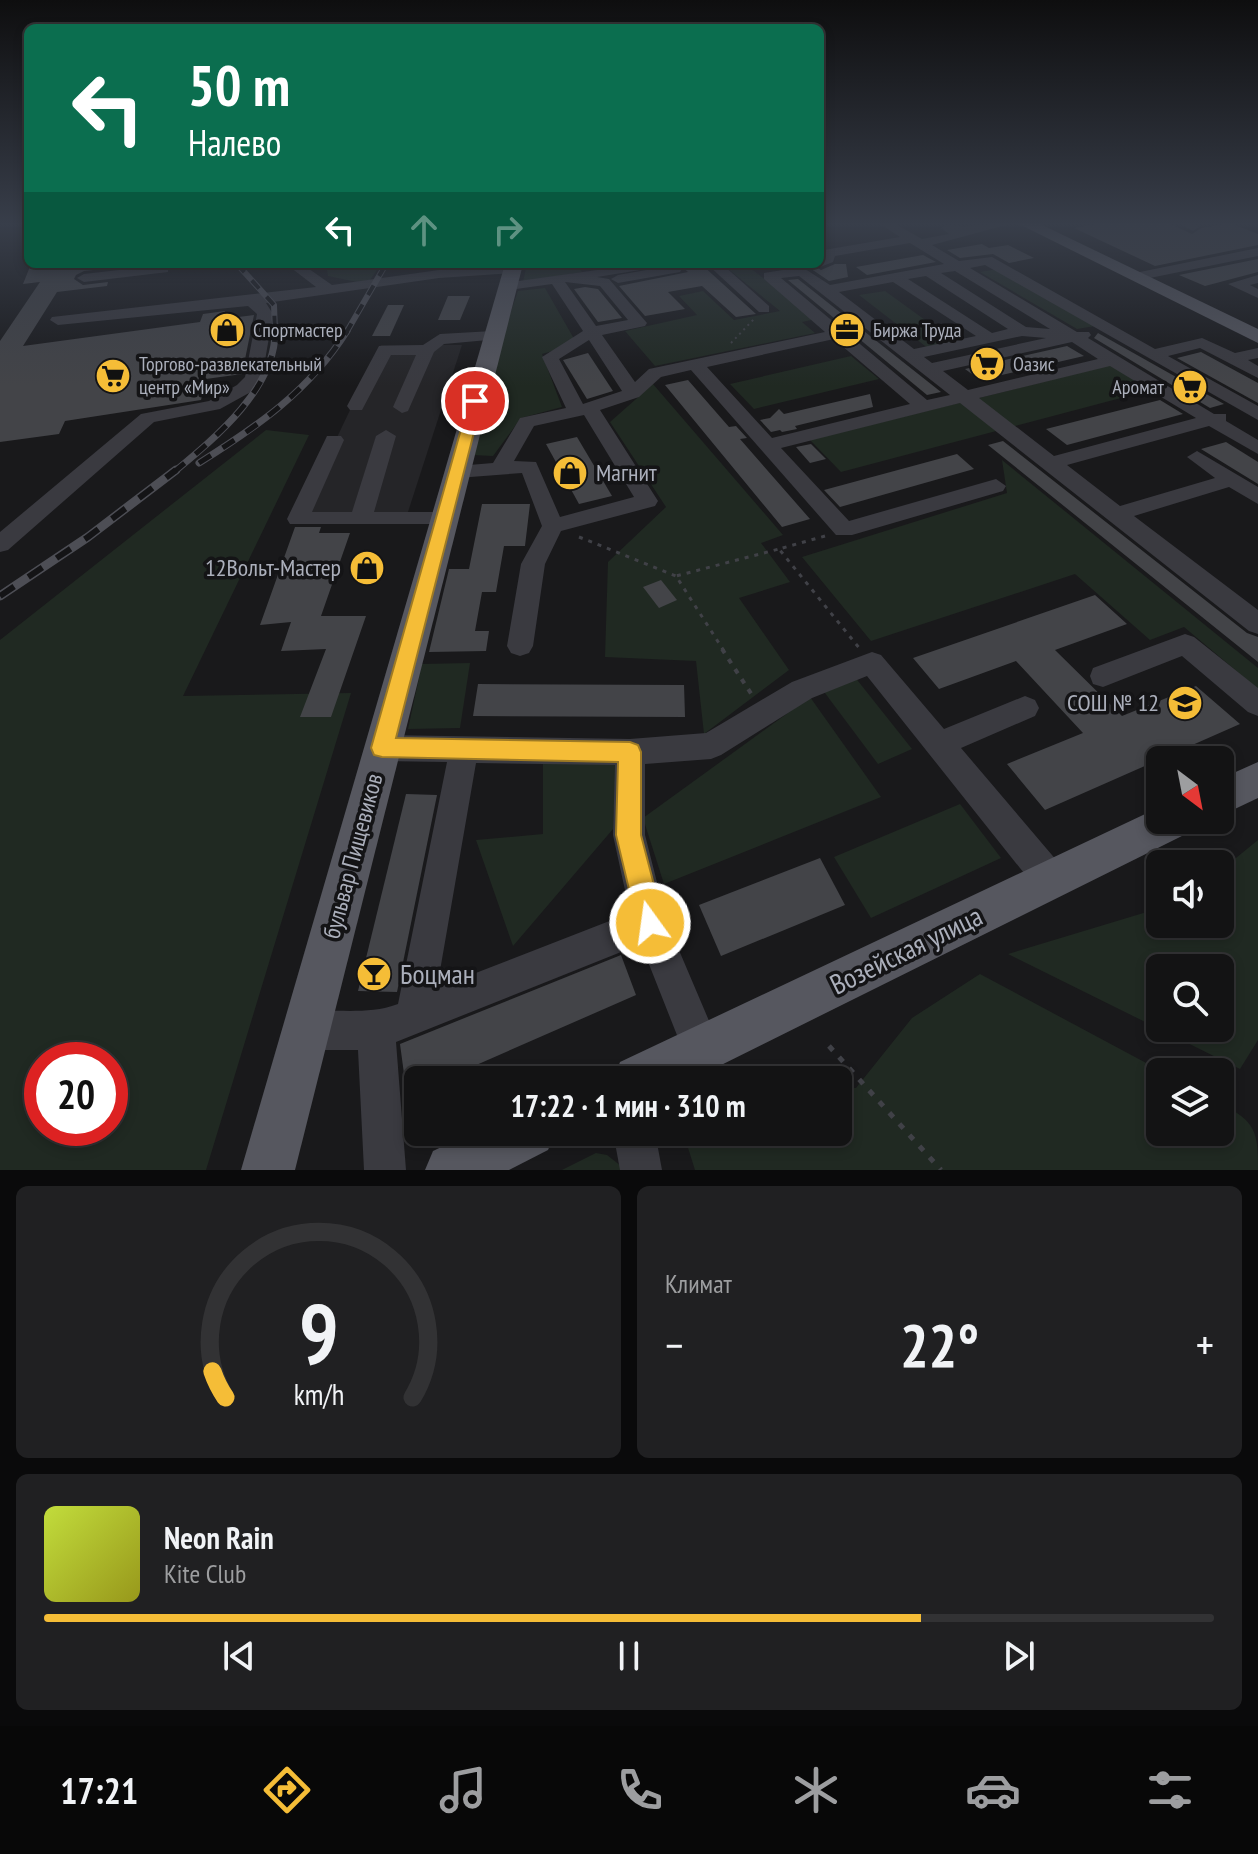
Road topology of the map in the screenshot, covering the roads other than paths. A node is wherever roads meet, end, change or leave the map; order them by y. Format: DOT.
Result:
graph roads {
  1 [pos="93,277"];
  2 [pos="163,277"];
  3 [pos="311,277"];
  4 [pos="396,277"];
  5 [pos="443,277"];
  6 [pos="460,277"];
  7 [pos="511,277"];
  8 [pos="542,277"];
  9 [pos="575,277"];
  10 [pos="598,277"];
  11 [pos="728,277"];
  12 [pos="768,277"];
  13 [pos="819,277"];
  14 [pos="895,277"];
  15 [pos="937,277"];
  16 [pos="974,277"];
  17 [pos="1016,277"];
  18 [pos="1135,277"];
  19 [pos="84,278"];
  20 [pos="562,279"];
  21 [pos="1258,279"];
  22 [pos="394,280"];
  23 [pos="328,289"];
  24 [pos="827,290"];
  25 [pos="459,293"];
  26 [pos="1258,294"];
  27 [pos="156,299"];
  28 [pos="250,301"];
  29 [pos="764,309"];
  30 [pos="58,320"];
  31 [pos="1109,329"];
  32 [pos="1022,331"];
  33 [pos="592,332"];
  34 [pos="837,334"];
  35 [pos="493,336"];
  36 [pos="1074,337"];
  37 [pos="1258,337"];
  38 [pos="990,338"];
  39 [pos="427,350"];
  40 [pos="1258,353"];
  41 [pos="1153,354"];
  42 [pos="911,355"];
  43 [pos="1233,359"];
  44 [pos="1113,360"];
  45 [pos="705,363"];
  46 [pos="929,369"];
  47 [pos="1258,374"];
  48 [pos="1211,387"];
  49 [pos="633,393"];
  50 [pos="965,397"];
  51 [pos="356,406"];
  52 [pos="402,407"];
  53 [pos="924,407"];
  54 [pos="583,410"];
  55 [pos="1254,412"];
  56 [pos="1212,420"];
  57 [pos="386,436"];
  58 [pos="334,440"];
  59 [pos="768,445"];
  60 [pos="1258,448"];
  61 [pos="1197,457"];
  62 [pos="1051,463"];
  63 [pos="500,468"];
  64 [pos="457,472"];
  65 [pos="1231,480"];
  66 [pos="996,486"];
  67 [pos="1258,497"];
  68 [pos="1116,514"];
  69 [pos="361,519"];
  70 [pos="444,519"];
  71 [pos="553,526"];
  72 [pos="0,544"];
  73 [pos="1258,624"];
  74 [pos="520,646"];
  75 [pos="1103,676"];
  76 [pos="1258,704"];
  77 [pos="1025,708"];
  78 [pos="939,744"];
  79 [pos="382,748"];
  80 [pos="464,750"];
  81 [pos="630,752"];
  82 [pos="1258,779"];
  83 [pos="1234,791"];
  84 [pos="1146,834"];
  85 [pos="1051,880"];
  86 [pos="650,923"];
  87 [pos="414,1015"];
  88 [pos="306,1031"];
  89 [pos="376,1031"];
  90 [pos="702,1049"];
  91 [pos="667,1066"];
  92 [pos="501,1146"];
  93 [pos="637,1146"];
  94 [pos="268,1170"];
  95 [pos="385,1170"];
  96 [pos="452,1170"];
  97 [pos="641,1170"];
  1 -- 19 [label="street"];
  2 -- 27 [label="street"];
  3 -- 23 [label="street"];
  4 -- 22 [label="street"];
  5 -- 22 [label="street"];
  6 -- 25 [label="street"];
  7 -- 35 [label="main road, бульвар Пищевиков"];
  8 -- 20 [label="street"];
  9 -- 20 [label="street"];
  10 -- 33 [label="street"];
  11 -- 29 [label="street"];
  12 -- 34 [label="street"];
  13 -- 24 [label="street"];
  14 -- 24 [label="street"];
  14 -- 38 [label="street"];
  15 -- 32 [label="street"];
  16 -- 36 [label="street"];
  17 -- 31 [label="street"];
  18 -- 37 [label="main road"];
  20 -- 33 [label="street"];
  21 -- 26 [label="street"];
  22 -- 23 [label="street"];
  23 -- 28 [label="street"];
  24 -- 42 [label="street"];
  27 -- 28 [label="street"];
  27 -- 30 [label="street"];
  28 -- 72 [label="street"];
  31 -- 36 [label="street"];
  31 -- 41 [label="street"];
  32 -- 36 [label="street"];
  32 -- 38 [label="street"];
  33 -- 49 [label="street"];
  33 -- 54 [label="street"];
  34 -- 45 [label="street"];
  34 -- 53 [label="street"];
  35 -- 39 [label="street"];
  35 -- 64 [label="main road, бульвар Пищевиков"];
  36 -- 44 [label="street"];
  36 -- 46 [label="street"];
  38 -- 42 [label="street"];
  39 -- 51 [label="street"];
  39 -- 52 [label="street"];
  40 -- 43 [label="street"];
  41 -- 43 [label="street"];
  41 -- 48 [label="street"];
  42 -- 46 [label="street"];
  43 -- 47 [label="street"];
  44 -- 50 [label="street"];
  44 -- 56 [label="street"];
  45 -- 49 [label="street"];
  45 -- 59 [label="street"];
  46 -- 50 [label="street"];
  47 -- 48 [label="street"];
  48 -- 55 [label="street"];
  49 -- 54 [label="street"];
  50 -- 53 [label="street"];
  50 -- 62 [label="street"];
  53 -- 59 [label="street"];
  54 -- 63 [label="street"];
  54 -- 71 [label="street"];
  55 -- 56 [label="street"];
  56 -- 60 [label="street"];
  56 -- 62 [label="street"];
  57 -- 69 [label="street"];
  58 -- 69 [label="street"];
  59 -- 66 [label="street"];
  61 -- 65 [label="street"];
  62 -- 68 [label="street"];
  63 -- 64 [label="street"];
  63 -- 71 [label="street"];
  64 -- 70 [label="main road, бульвар Пищевиков"];
  65 -- 67 [label="street"];
  65 -- 68 [label="street"];
  68 -- 73 [label="street"];
  69 -- 70 [label="street"];
  70 -- 79 [label="main road, бульвар Пищевиков"];
  71 -- 74 [label="street"];
  75 -- 76 [label="street"];
  77 -- 78 [label="street"];
  78 -- 81 [label="street"];
  78 -- 85 [label="street"];
  79 -- 80 [label="street"];
  79 -- 88 [label="main road, бульвар Пищевиков"];
  80 -- 81 [label="street"];
  80 -- 87 [label="street"];
  81 -- 86 [label="street"];
  82 -- 83 [label="main road"];
  84 -- 85 [label="main road, Возейская улица"];
  85 -- 90 [label="main road, Возейская улица"];
  86 -- 87 [label="street"];
  86 -- 90 [label="street"];
  87 -- 89 [label="street"];
  88 -- 89 [label="street"];
  88 -- 94 [label="main road, бульвар Пищевиков"];
  89 -- 95 [label="street"];
  90 -- 91 [label="main road, Возейская улица"];
  92 -- 96 [label="main road"];
  93 -- 97 [label="street"];
}
